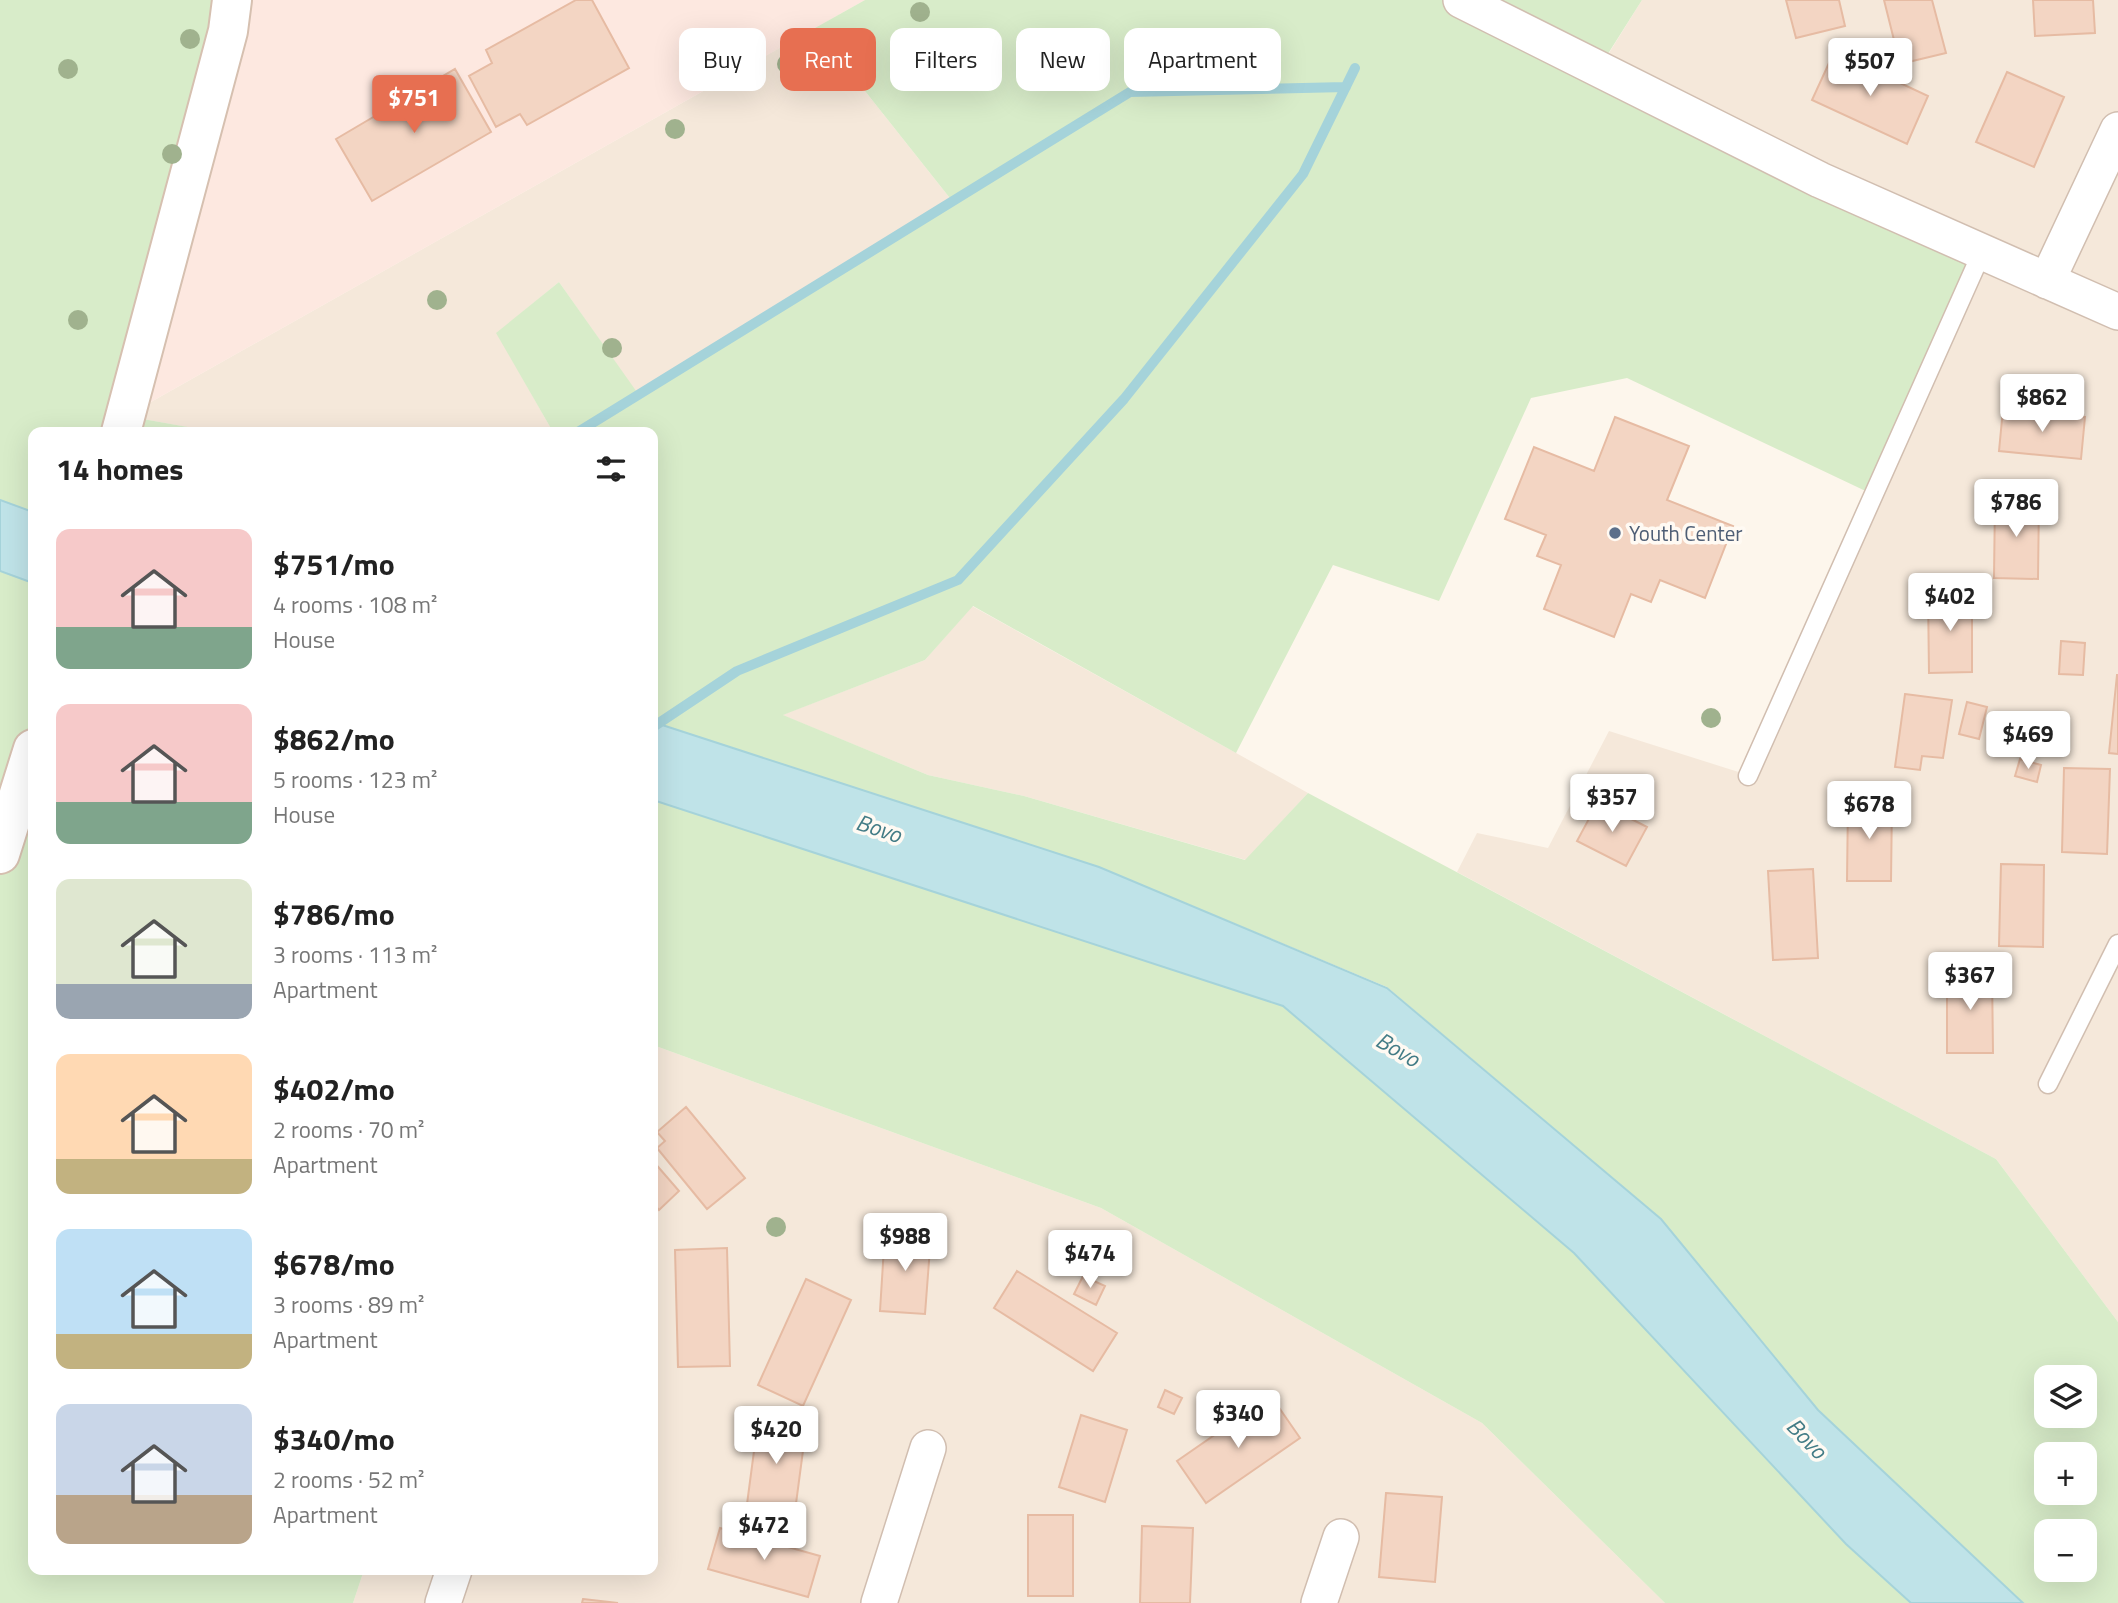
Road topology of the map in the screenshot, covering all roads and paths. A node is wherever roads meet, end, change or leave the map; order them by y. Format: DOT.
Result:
graph roads {
  1 [pos="232,0"];
  2 [pos="1461,0"];
  3 [pos="2118,130"];
  4 [pos="1982,252"];
  5 [pos="2047,281"];
  6 [pos="2118,312"];
  7 [pos="122,427"];
  8 [pos="28,766"];
  9 [pos="1748,776"];
  10 [pos="0,854"];
  11 [pos="2118,944"];
  12 [pos="2048,1084"];
  13 [pos="928,1448"];
  14 [pos="1340,1537"];
  15 [pos="452,1575"];
  16 [pos="443,1603"];
  17 [pos="879,1603"];
  18 [pos="1319,1603"];
  1 -- 7 [label="street"];
  2 -- 4 [label="street"];
  3 -- 5 [label="street"];
  4 -- 5 [label="street"];
  4 -- 9 [label="lane"];
  5 -- 6 [label="street"];
  8 -- 10 [label="street"];
  11 -- 12 [label="lane"];
  13 -- 17 [label="street"];
  14 -- 18 [label="street"];
  15 -- 16 [label="street"];
}
